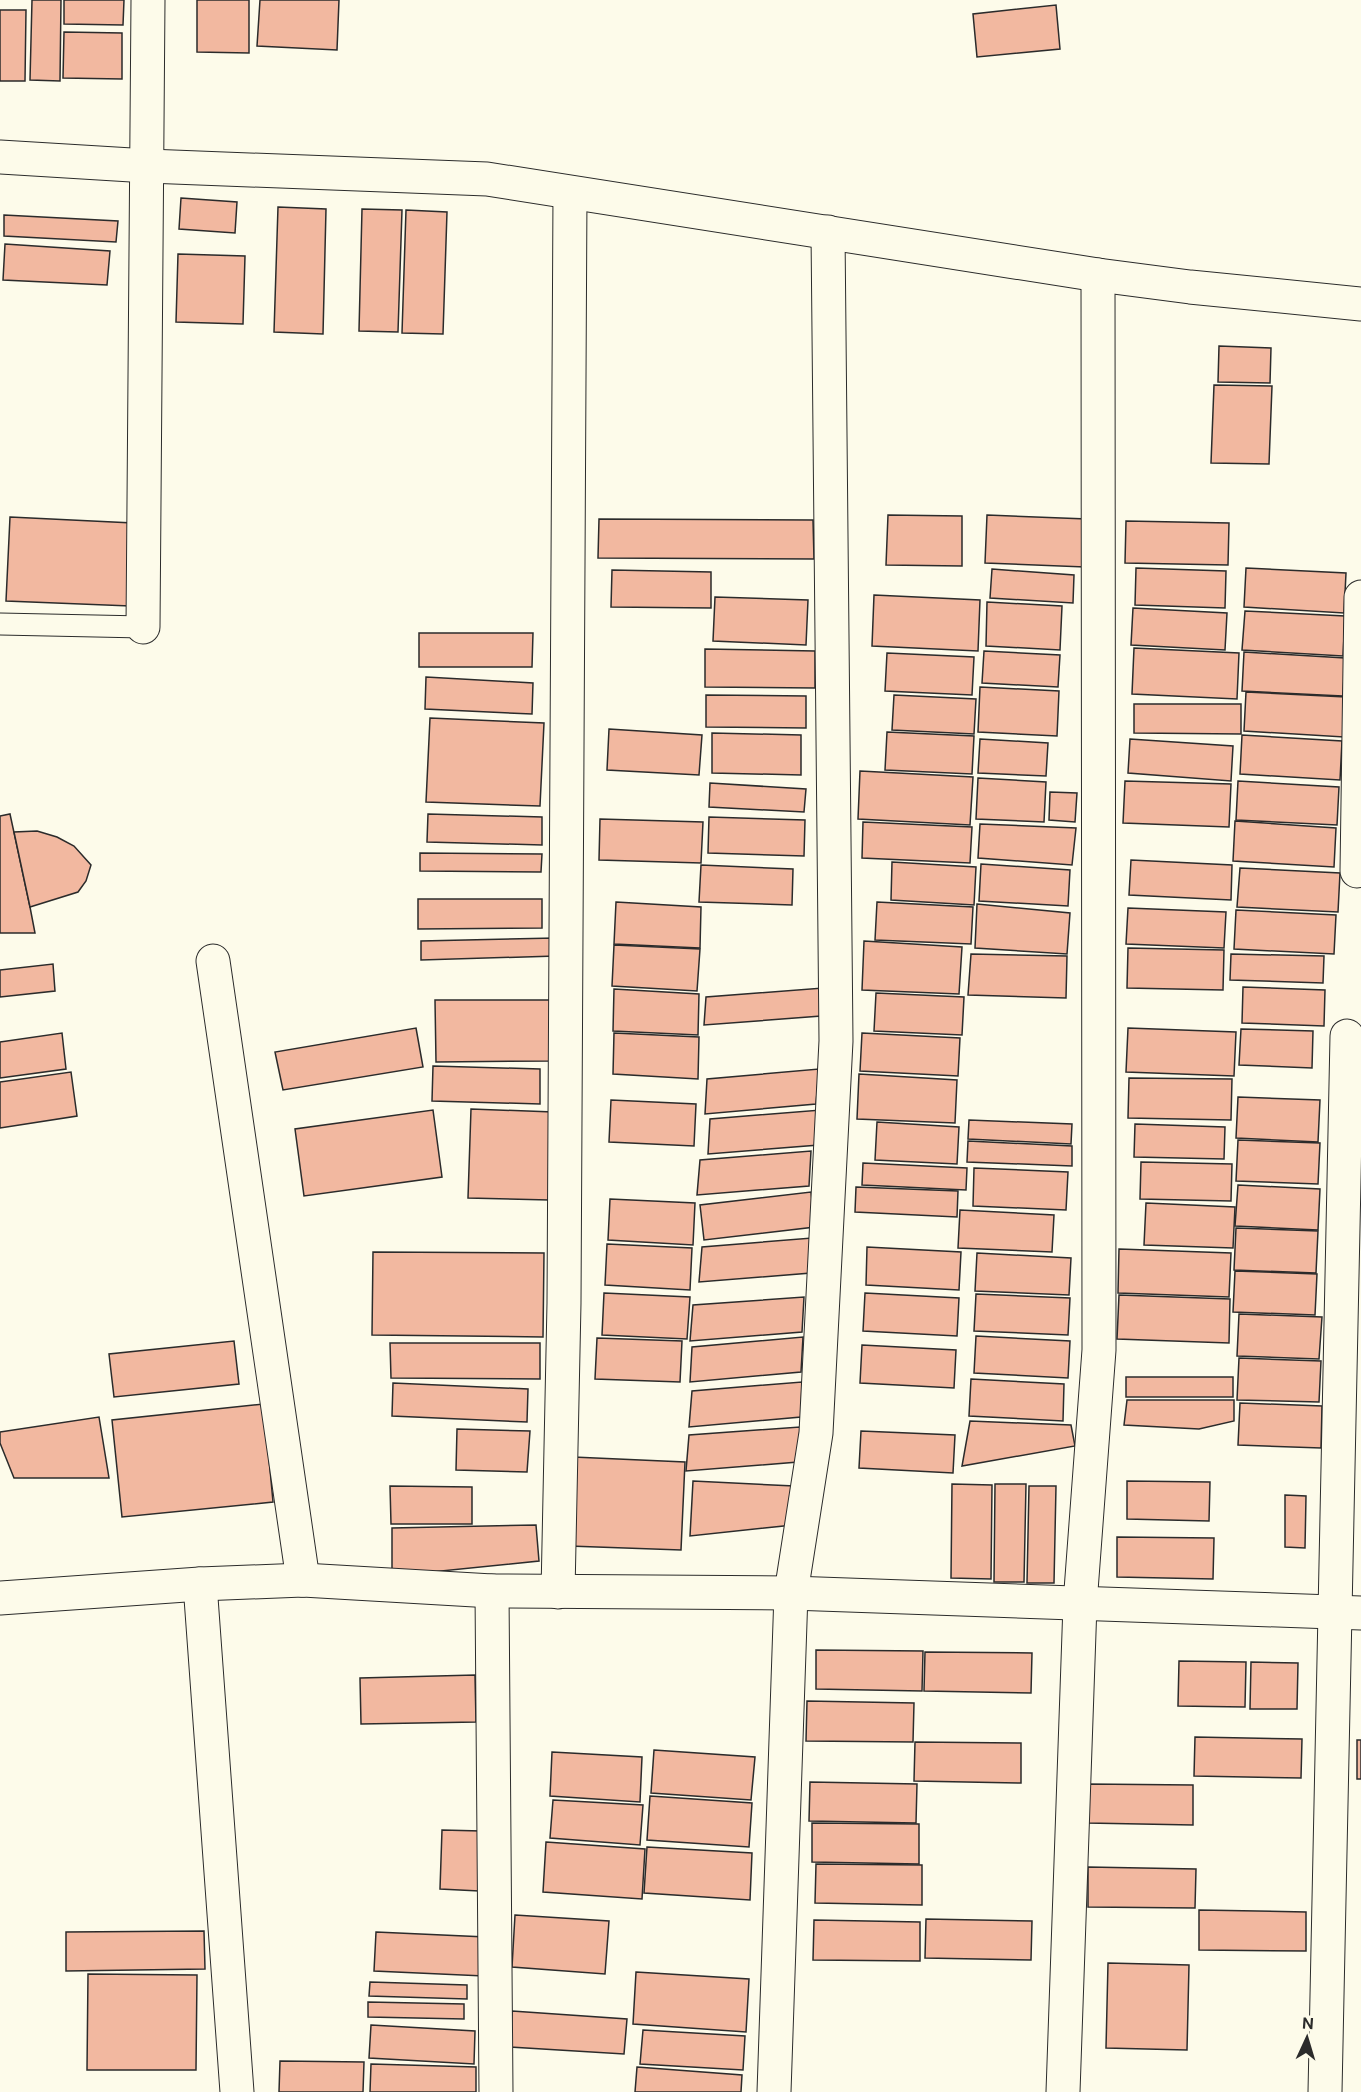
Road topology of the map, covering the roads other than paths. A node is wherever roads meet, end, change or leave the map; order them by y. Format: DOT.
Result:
graph roads {
  1 [pos="148,0"];
  2 [pos="0,157"];
  3 [pos="148,166"];
  4 [pos="570,194"];
  5 [pos="828,232"];
  6 [pos="1098,275"];
  7 [pos="1361,304"];
  8 [pos="1361,597"];
  9 [pos="0,624"];
  10 [pos="143,627"];
  11 [pos="1356,871"];
  12 [pos="213,961"];
  13 [pos="1347,1036"];
  14 [pos="303,1580"];
  15 [pos="200,1584"];
  16 [pos="492,1591"];
  17 [pos="558,1592"];
  18 [pos="790,1593"];
  19 [pos="0,1598"];
  20 [pos="1080,1604"];
  21 [pos="1347,1612"];
  22 [pos="237,2092"];
  23 [pos="496,2092"];
  24 [pos="774,2092"];
  25 [pos="1062,2092"];
  26 [pos="1325,2092"];
  1 -- 3 [label="street"];
  2 -- 3 [label="street"];
  3 -- 4 [label="street"];
  3 -- 10 [label="street"];
  4 -- 5 [label="street"];
  4 -- 17 [label="street"];
  5 -- 6 [label="street"];
  5 -- 18 [label="street"];
  6 -- 7 [label="street"];
  6 -- 20 [label="street"];
  8 -- 11 [label="street"];
  9 -- 10 [label="lane"];
  12 -- 14 [label="street"];
  13 -- 21 [label="street"];
  14 -- 15 [label="street"];
  14 -- 16 [label="street"];
  15 -- 19 [label="street"];
  15 -- 22 [label="street"];
  16 -- 17 [label="street"];
  16 -- 23 [label="street"];
  17 -- 18 [label="street"];
  18 -- 20 [label="street"];
  18 -- 24 [label="street"];
  20 -- 21 [label="street"];
  20 -- 25 [label="street"];
  21 -- 26 [label="street"];
}
